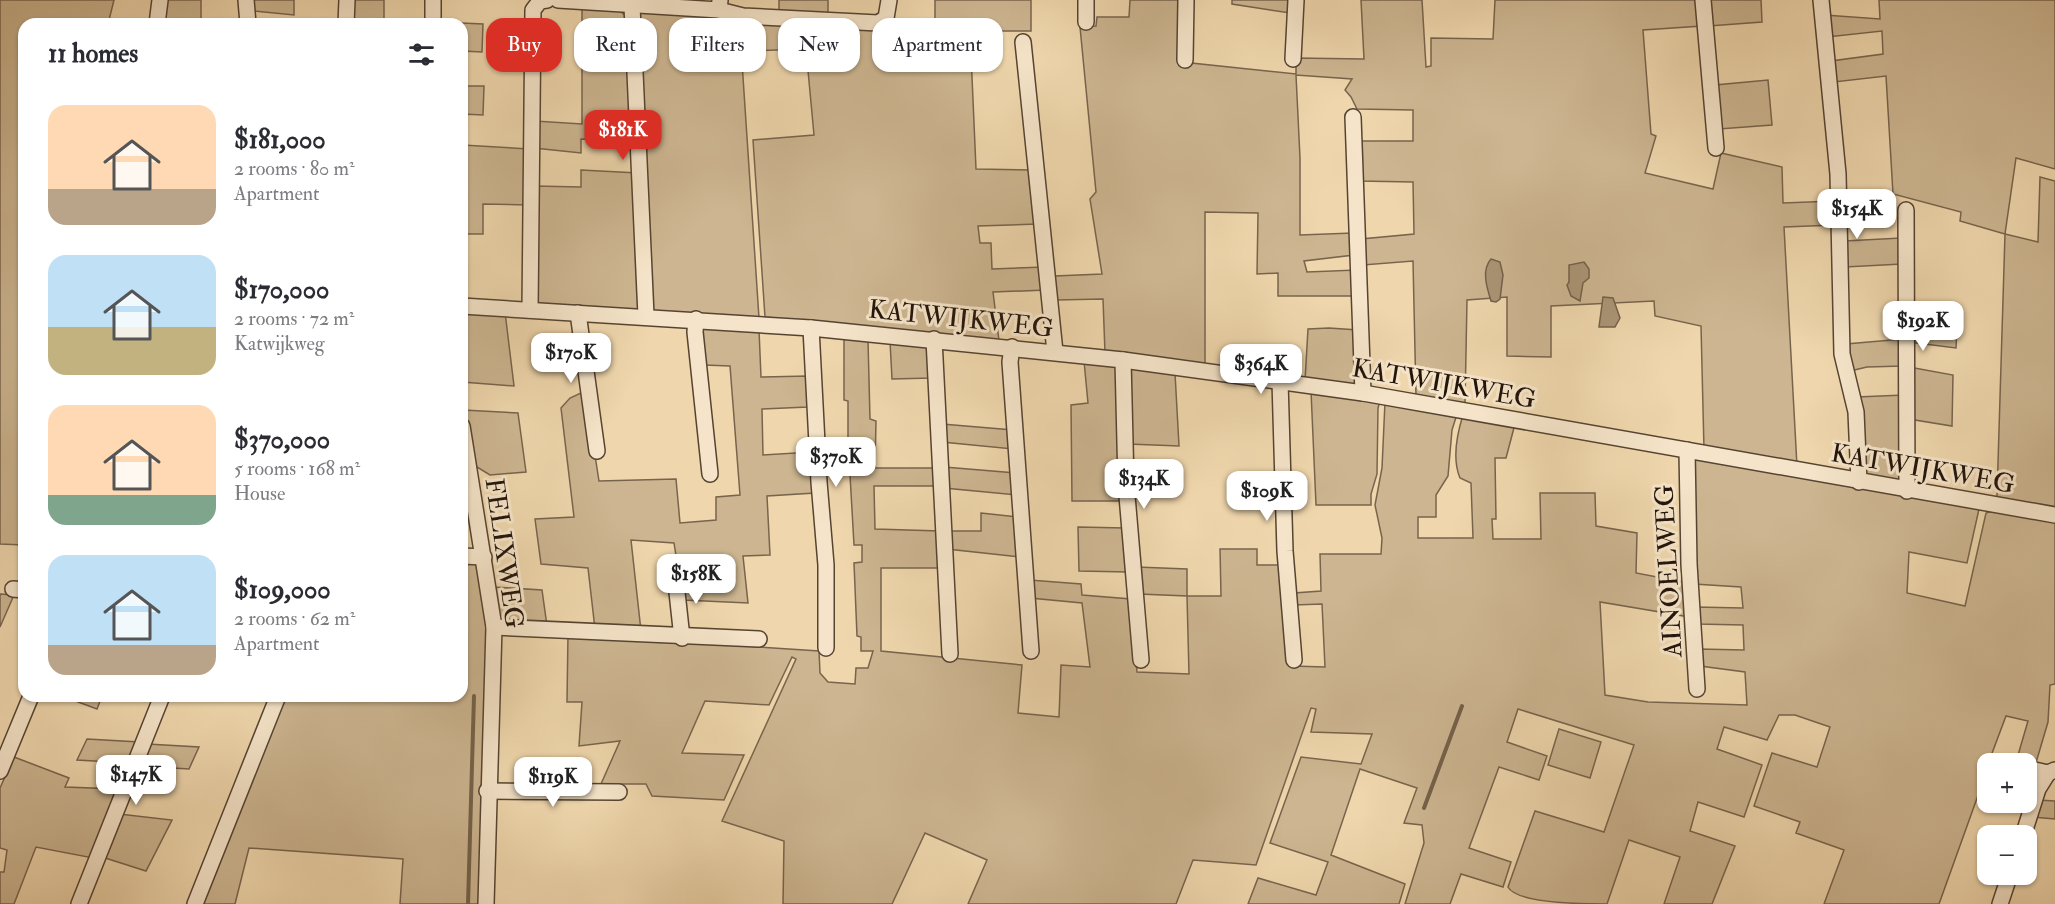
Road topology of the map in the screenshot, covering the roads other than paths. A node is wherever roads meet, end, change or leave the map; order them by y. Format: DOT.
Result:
graph roads {
  1 [pos="160,0"];
  2 [pos="246,0"];
  3 [pos="347,0"];
  4 [pos="433,0"];
  5 [pos="547,0"];
  6 [pos="558,0"];
  7 [pos="889,0"];
  8 [pos="1086,0"];
  9 [pos="1186,0"];
  10 [pos="1296,0"];
  11 [pos="1703,0"];
  12 [pos="1821,0"];
  13 [pos="719,5"];
  14 [pos="632,6"];
  15 [pos="158,18"];
  16 [pos="248,18"];
  17 [pos="346,18"];
  18 [pos="433,18"];
  19 [pos="1086,22"];
  20 [pos="1023,42"];
  21 [pos="1293,58"];
  22 [pos="1185,60"];
  23 [pos="1353,117"];
  24 [pos="1716,148"];
  25 [pos="1906,210"];
  26 [pos="468,306"];
  27 [pos="530,310"];
  28 [pos="578,313"];
  29 [pos="646,316"];
  30 [pos="696,319"];
  31 [pos="811,328"];
  32 [pos="934,339"];
  33 [pos="1012,347"];
  34 [pos="1055,352"];
  35 [pos="1123,360"];
  36 [pos="1280,381"];
  37 [pos="1363,393"];
  38 [pos="1687,450"];
  39 [pos="597,451"];
  40 [pos="468,462"];
  41 [pos="711,474"];
  42 [pos="1859,482"];
  43 [pos="1907,491"];
  44 [pos="2055,515"];
  45 [pos="468,556"];
  46 [pos="484,557"];
  47 [pos="675,574"];
  48 [pos="494,627"];
  49 [pos="682,638"];
  50 [pos="759,639"];
  51 [pos="826,648"];
  52 [pos="1031,651"];
  53 [pos="950,654"];
  54 [pos="1141,660"];
  55 [pos="1294,660"];
  56 [pos="1697,689"];
  57 [pos="29,702"];
  58 [pos="160,702"];
  59 [pos="276,702"];
  60 [pos="2037,769"];
  61 [pos="0,771"];
  62 [pos="2052,771"];
  63 [pos="487,791"];
  64 [pos="619,792"];
  65 [pos="2027,825"];
  66 [pos="2006,885"];
  67 [pos="79,904"];
  68 [pos="195,904"];
  69 [pos="486,904"];
  70 [pos="2000,904"];
  1 -- 15 [label="street"];
  2 -- 16 [label="street"];
  3 -- 17 [label="street"];
  4 -- 18 [label="street"];
  5 -- 27 [label="street"];
  6 -- 14 [label="street"];
  7 -- 13 [label="street"];
  8 -- 19 [label="street"];
  9 -- 22 [label="street"];
  10 -- 21 [label="street"];
  11 -- 24 [label="street"];
  12 -- 42 [label="street"];
  13 -- 14 [label="street"];
  14 -- 29 [label="street"];
  20 -- 34 [label="street"];
  23 -- 37 [label="street"];
  25 -- 43 [label="street"];
  26 -- 27 [label="street, KATWIJKWEG"];
  27 -- 28 [label="street, KATWIJKWEG"];
  28 -- 29 [label="street, KATWIJKWEG"];
  28 -- 39 [label="street"];
  29 -- 30 [label="street, KATWIJKWEG"];
  30 -- 31 [label="street, KATWIJKWEG"];
  30 -- 41 [label="street"];
  31 -- 32 [label="street, KATWIJKWEG"];
  31 -- 51 [label="street"];
  32 -- 33 [label="street, KATWIJKWEG"];
  32 -- 53 [label="street"];
  33 -- 34 [label="street, KATWIJKWEG"];
  33 -- 52 [label="street"];
  34 -- 35 [label="street, KATWIJKWEG"];
  35 -- 36 [label="street, KATWIJKWEG"];
  35 -- 54 [label="street"];
  36 -- 37 [label="street, KATWIJKWEG"];
  36 -- 55 [label="street"];
  37 -- 38 [label="street, KATWIJKWEG"];
  38 -- 42 [label="street, KATWIJKWEG"];
  38 -- 56 [label="street, AINOELWEG"];
  40 -- 46 [label="street, FELIXWEG"];
  42 -- 43 [label="street, KATWIJKWEG"];
  43 -- 44 [label="street, KATWIJKWEG"];
  45 -- 46 [label="street"];
  46 -- 48 [label="street, FELIXWEG"];
  47 -- 49 [label="street"];
  48 -- 49 [label="street"];
  48 -- 63 [label="street, FELIXWEG"];
  49 -- 50 [label="street"];
  57 -- 61 [label="street"];
  58 -- 67 [label="street"];
  59 -- 68 [label="street"];
  60 -- 62 [label="street"];
  62 -- 65 [label="street"];
  63 -- 64 [label="street"];
  63 -- 69 [label="street, FELIXWEG"];
  66 -- 70 [label="street"];
}
